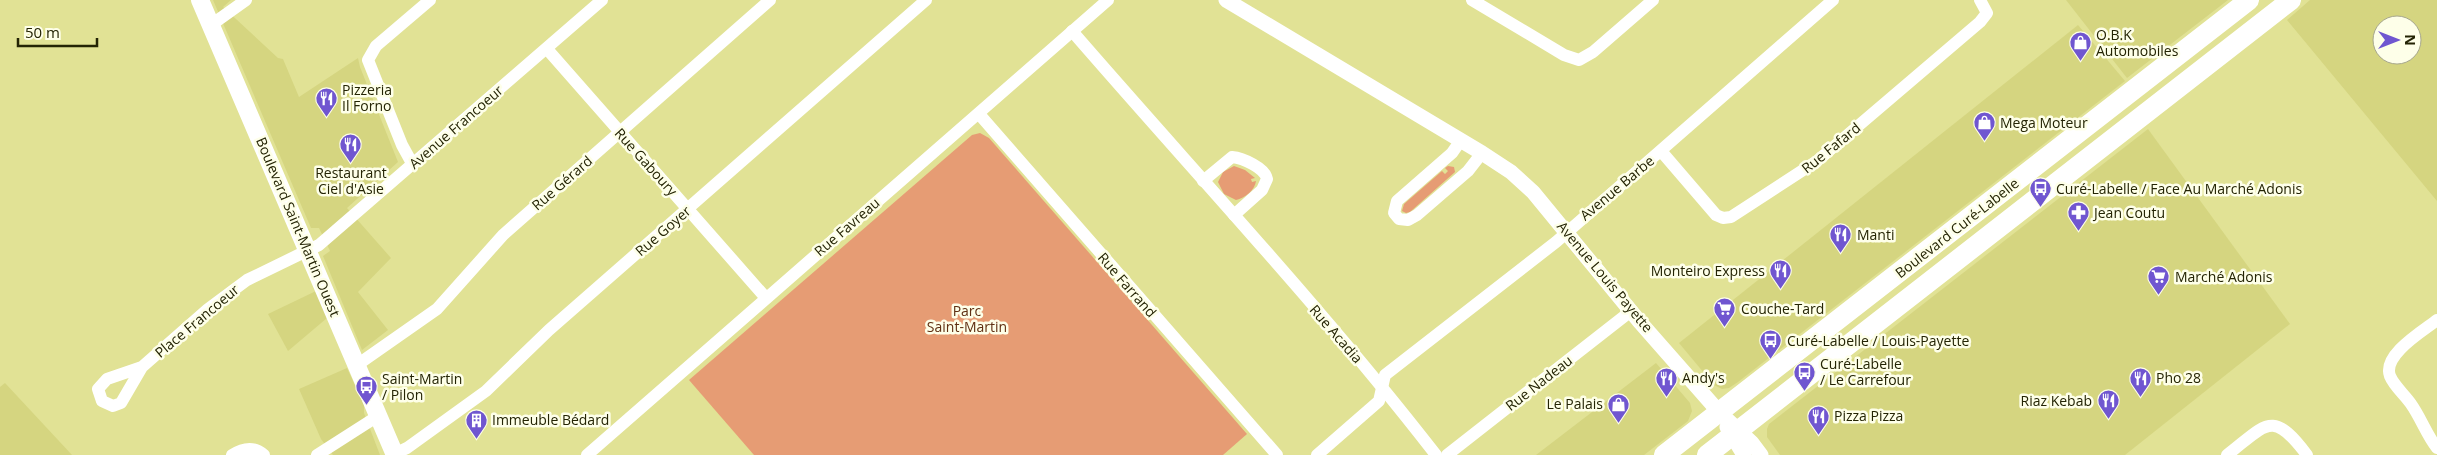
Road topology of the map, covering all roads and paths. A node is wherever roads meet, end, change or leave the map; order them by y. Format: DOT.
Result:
graph roads {
  1 [pos="200,0"];
  2 [pos="246,0"];
  3 [pos="430,0"];
  4 [pos="602,0"];
  5 [pos="770,0"];
  6 [pos="926,0"];
  7 [pos="1108,0"];
  8 [pos="1226,0"];
  9 [pos="1472,0"];
  10 [pos="1652,0"];
  11 [pos="1833,0"];
  12 [pos="1980,0"];
  13 [pos="2249,0"];
  14 [pos="2292,0"];
  15 [pos="211,24"];
  16 [pos="1072,31"];
  17 [pos="547,49"];
  18 [pos="979,114"];
  19 [pos="619,132"];
  20 [pos="1461,140"];
  21 [pos="1661,151"];
  22 [pos="1482,153"];
  23 [pos="413,164"];
  24 [pos="1203,181"];
  25 [pos="2005,190"];
  26 [pos="688,209"];
  27 [pos="1234,215"];
  28 [pos="2005,223"];
  29 [pos="1567,232"];
  30 [pos="308,251"];
  31 [pos="766,298"];
  32 [pos="1631,311"];
  33 [pos="2437,320"];
  34 [pos="356,365"];
  35 [pos="142,367"];
  36 [pos="1382,388"];
  37 [pos="1719,412"];
  38 [pos="378,416"];
  39 [pos="1735,433"];
  40 [pos="2437,448"];
  41 [pos="395,454"];
  42 [pos="232,455"];
  43 [pos="264,455"];
  44 [pos="317,455"];
  45 [pos="587,455"];
  46 [pos="1277,455"];
  47 [pos="1317,455"];
  48 [pos="1436,455"];
  49 [pos="1447,455"];
  50 [pos="1664,455"];
  51 [pos="1707,455"];
  52 [pos="1744,455"];
  53 [pos="1761,455"];
  54 [pos="2227,455"];
  55 [pos="2307,455"];
  1 -- 15 [label="main road, Boulevard Saint-Martin Ouest"];
  2 -- 15 [label="street"];
  3 -- 23 [label="street"];
  4 -- 17 [label="street, Avenue Francoeur"];
  5 -- 19 [label="street, Rue Gérard"];
  6 -- 26 [label="street, Rue Goyer"];
  7 -- 16 [label="street, Rue Favreau"];
  8 -- 20 [label="street, Avenue Louis Payette"];
  9 -- 10 [label="street"];
  11 -- 21 [label="street, Avenue Barbe"];
  12 -- 21 [label="street, Rue Fafard"];
  13 -- 25 [label="main road, Boulevard Curé-Labelle"];
  14 -- 28 [label="main road, Boulevard Curé-Labelle"];
  15 -- 30 [label="main road, Boulevard Saint-Martin Ouest"];
  16 -- 18 [label="street, Rue Favreau"];
  16 -- 24 [label="street, Rue Acadia"];
  17 -- 19 [label="street, Rue Gaboury"];
  17 -- 23 [label="street, Avenue Francoeur"];
  18 -- 31 [label="street, Rue Favreau"];
  18 -- 46 [label="street, Rue Farrand"];
  19 -- 26 [label="street, Rue Gaboury"];
  19 -- 34 [label="street, Rue Gérard"];
  20 -- 22 [label="street, Avenue Louis Payette"];
  20 -- 22 [label="street"];
  21 -- 29 [label="street, Avenue Barbe"];
  22 -- 29 [label="street, Avenue Louis Payette"];
  23 -- 30 [label="street, Avenue Francoeur"];
  24 -- 27 [label="street, Rue Acadia"];
  24 -- 27 [label="street"];
  25 -- 28 [label="main road"];
  25 -- 37 [label="main road, Boulevard Curé-Labelle"];
  26 -- 31 [label="street, Rue Gaboury"];
  26 -- 41 [label="street, Rue Goyer"];
  27 -- 36 [label="street, Rue Acadia"];
  28 -- 39 [label="main road, Boulevard Curé-Labelle"];
  29 -- 32 [label="street, Avenue Louis Payette"];
  29 -- 36 [label="street, Avenue Barbe"];
  30 -- 34 [label="main road, Boulevard Saint-Martin Ouest"];
  30 -- 35 [label="street, Place Francoeur"];
  31 -- 45 [label="street, Rue Favreau"];
  32 -- 37 [label="street, Avenue Louis Payette"];
  32 -- 49 [label="street, Rue Nadeau"];
  33 -- 40 [label="street"];
  34 -- 38 [label="main road, Boulevard Saint-Martin Ouest"];
  36 -- 47 [label="street, Avenue Barbe"];
  36 -- 48 [label="street, Rue Acadia"];
  37 -- 39 [label="street, Avenue Louis Payette"];
  37 -- 50 [label="main road, Boulevard Curé-Labelle"];
  38 -- 41 [label="main road, Boulevard Saint-Martin Ouest"];
  38 -- 44 [label="street"];
  39 -- 51 [label="main road, Boulevard Curé-Labelle"];
  39 -- 52 [label="street"];
  39 -- 53 [label="street"];
  42 -- 43 [label="street"];
  54 -- 55 [label="street"];
}
